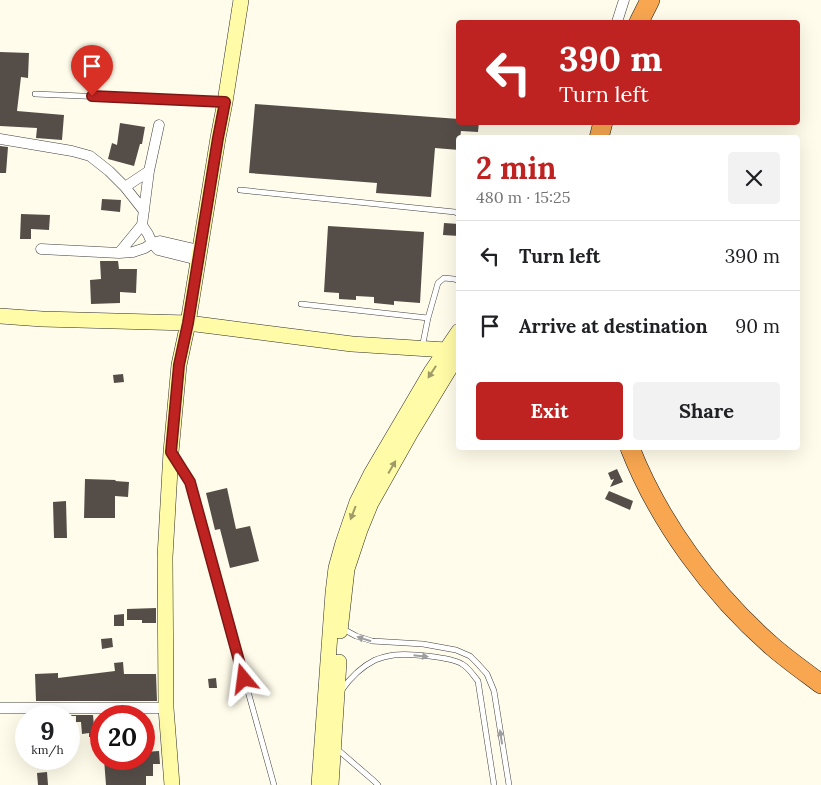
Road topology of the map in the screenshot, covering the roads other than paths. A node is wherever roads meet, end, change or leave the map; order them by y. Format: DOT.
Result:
graph roads {
  1 [pos="241,0"];
  2 [pos="624,0"];
  3 [pos="643,0"];
  4 [pos="650,0"];
  5 [pos="618,20"];
  6 [pos="639,20"];
  7 [pos="640,20"];
  8 [pos="35,94"];
  9 [pos="225,102"];
  10 [pos="160,124"];
  11 [pos="0,139"];
  12 [pos="149,171"];
  13 [pos="125,187"];
  14 [pos="240,190"];
  15 [pos="144,211"];
  16 [pos="456,212"];
  17 [pos="142,225"];
  18 [pos="152,244"];
  19 [pos="42,249"];
  20 [pos="119,253"];
  21 [pos="198,255"];
  22 [pos="456,281"];
  23 [pos="301,304"];
  24 [pos="0,316"];
  25 [pos="428,318"];
  26 [pos="188,323"];
  27 [pos="421,349"];
  28 [pos="454,353"];
  29 [pos="631,450"];
  30 [pos="171,452"];
  31 [pos="336,625"];
  32 [pos="392,642"];
  33 [pos="394,655"];
  34 [pos="477,663"];
  35 [pos="471,673"];
  36 [pos="821,684"];
  37 [pos="337,698"];
  38 [pos="0,708"];
  39 [pos="166,708"];
  40 [pos="333,746"];
  41 [pos="172,785"];
  42 [pos="274,785"];
  43 [pos="319,785"];
  44 [pos="331,785"];
  45 [pos="378,785"];
  46 [pos="494,785"];
  47 [pos="510,785"];
  1 -- 9 [label="street"];
  2 -- 5 [label="street"];
  3 -- 6 [label="street"];
  4 -- 7 [label="highway"];
  8 -- 9 [label="lane"];
  9 -- 21 [label="street"];
  10 -- 12 [label="street"];
  11 -- 13 [label="street"];
  12 -- 13 [label="street"];
  12 -- 15 [label="street"];
  13 -- 15 [label="street"];
  14 -- 16 [label="lane"];
  15 -- 17 [label="street"];
  17 -- 18 [label="street"];
  17 -- 20 [label="street"];
  18 -- 20 [label="street"];
  18 -- 21 [label="street"];
  19 -- 20 [label="street"];
  21 -- 26 [label="street"];
  22 -- 25 [label="lane"];
  23 -- 25 [label="lane"];
  24 -- 26 [label="street"];
  25 -- 27 [label="lane"];
  26 -- 27 [label="street"];
  26 -- 30 [label="street"];
  27 -- 28 [label="street"];
  28 -- 31 [label="street"];
  29 -- 36 [label="highway"];
  30 -- 39 [label="street"];
  30 -- 42 [label="lane"];
  32 -- 31 [label="lane, one-way"];
  31 -- 37 [label="street"];
  31 -- 43 [label="street"];
  32 -- 33 [label="lane"];
  32 -- 34 [label="lane"];
  33 -- 35 [label="lane, one-way"];
  33 -- 37 [label="lane"];
  34 -- 35 [label="lane"];
  47 -- 34 [label="lane, one-way"];
  35 -- 46 [label="lane"];
  37 -- 40 [label="street"];
  38 -- 39 [label="street"];
  39 -- 41 [label="street"];
  40 -- 44 [label="street"];
  40 -- 45 [label="lane"];
}
